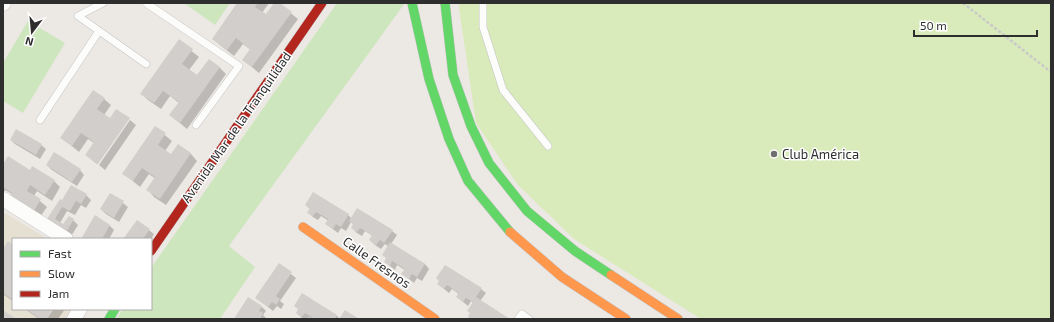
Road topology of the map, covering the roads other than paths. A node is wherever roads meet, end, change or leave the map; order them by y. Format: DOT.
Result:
graph roads {
  1 [pos="103,3"];
  2 [pos="146,3"];
  3 [pos="322,3"];
  4 [pos="412,3"];
  5 [pos="445,3"];
  6 [pos="483,3"];
  7 [pos="99,31"];
  8 [pos="146,64"];
  9 [pos="40,120"];
  10 [pos="196,126"];
  11 [pos="548,146"];
  12 [pos="3,199"];
  13 [pos="303,227"];
  14 [pos="64,238"];
  15 [pos="152,250"];
  16 [pos="79,310"];
  17 [pos="114,310"];
  18 [pos="74,319"];
  19 [pos="109,319"];
  20 [pos="435,319"];
  21 [pos="518,319"];
  22 [pos="529,319"];
  23 [pos="626,319"];
  24 [pos="678,319"];
  1 -- 7 [label="lane"];
  2 -- 10 [label="lane"];
  3 -- 15 [label="main road, Avenida Mar de la Tranquilidad"];
  4 -- 23 [label="main road"];
  5 -- 24 [label="main road"];
  6 -- 11 [label="lane"];
  7 -- 8 [label="lane"];
  7 -- 9 [label="lane"];
  12 -- 14 [label="street"];
  13 -- 20 [label="main road, Calle Fresnos"];
  16 -- 18 [label="street"];
  17 -- 19 [label="main road"];
  21 -- 22 [label="lane"];
}
